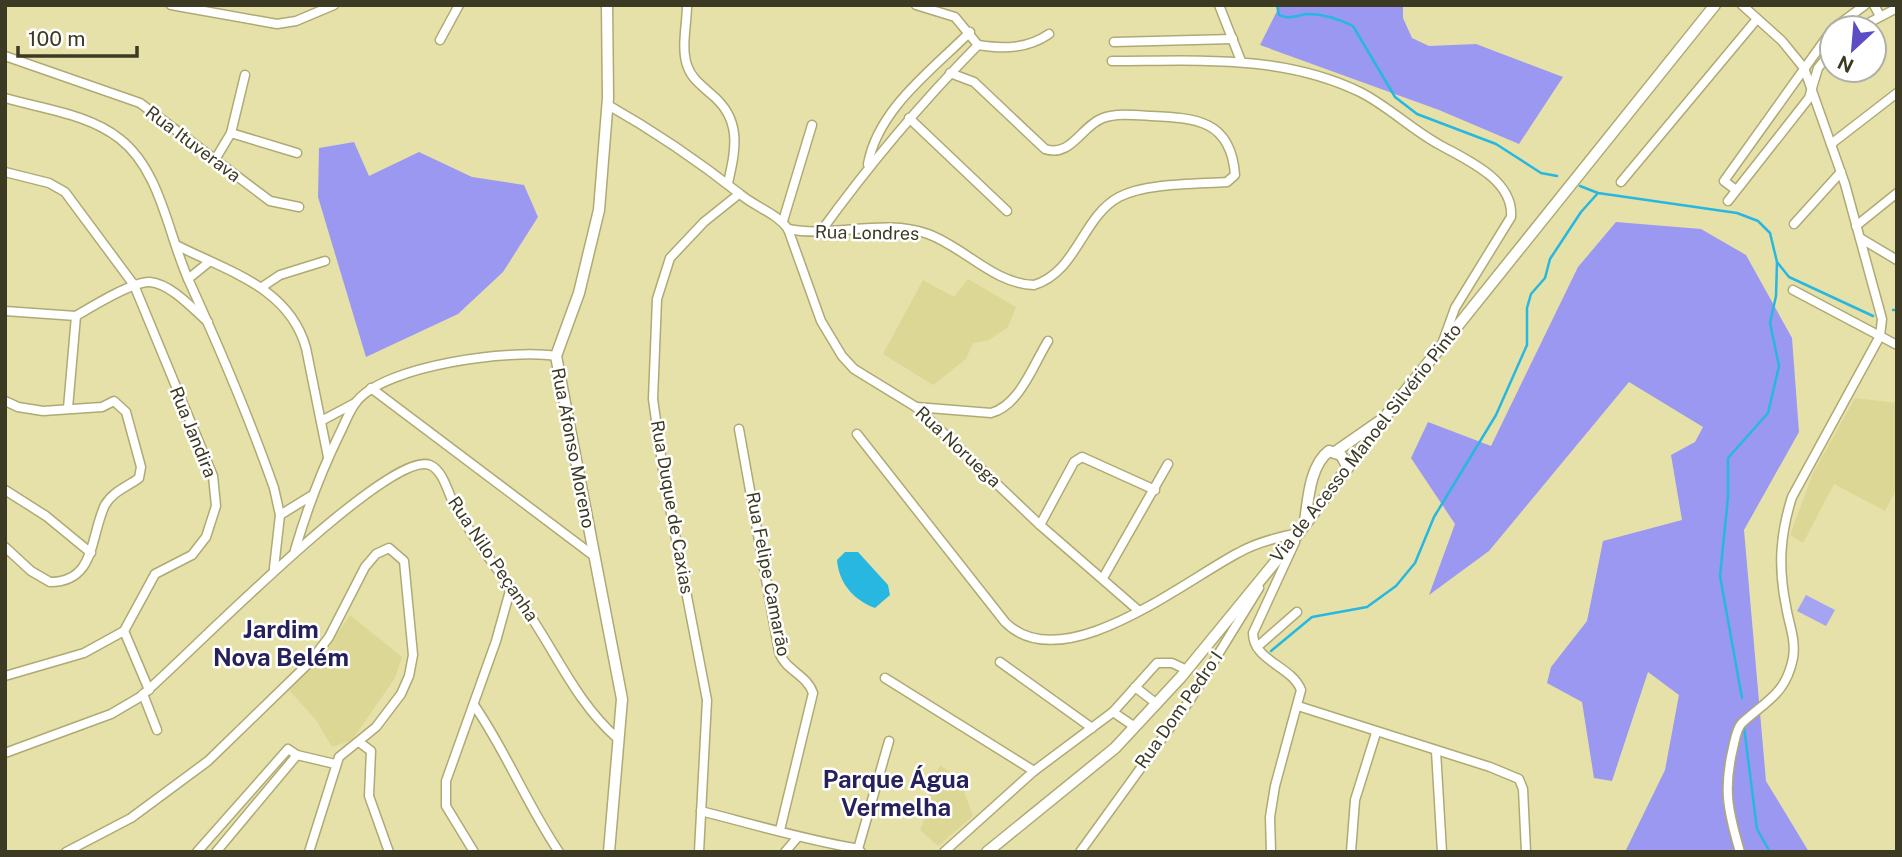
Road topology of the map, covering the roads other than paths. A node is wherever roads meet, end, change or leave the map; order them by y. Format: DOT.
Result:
graph roads {
  1 [pos="171,5"];
  2 [pos="196,5"];
  3 [pos="334,5"];
  4 [pos="459,5"];
  5 [pos="607,5"];
  6 [pos="687,5"];
  7 [pos="916,5"];
  8 [pos="1219,5"];
  9 [pos="1715,5"];
  10 [pos="1742,5"];
  11 [pos="205,12"];
  12 [pos="1757,19"];
  13 [pos="970,32"];
  14 [pos="1049,34"];
  15 [pos="1233,39"];
  16 [pos="440,40"];
  17 [pos="1114,42"];
  18 [pos="978,45"];
  19 [pos="1818,49"];
  20 [pos="5,56"];
  21 [pos="1112,61"];
  22 [pos="1241,61"];
  23 [pos="1804,68"];
  24 [pos="1818,68"];
  25 [pos="950,73"];
  26 [pos="245,75"];
  27 [pos="1811,85"];
  28 [pos="1897,93"];
  29 [pos="5,99"];
  30 [pos="608,106"];
  31 [pos="909,118"];
  32 [pos="812,125"];
  33 [pos="231,133"];
  34 [pos="1831,144"];
  35 [pos="297,153"];
  36 [pos="216,158"];
  37 [pos="867,167"];
  38 [pos="5,172"];
  39 [pos="1841,172"];
  40 [pos="1621,182"];
  41 [pos="728,183"];
  42 [pos="1735,190"];
  43 [pos="1897,193"];
  44 [pos="739,194"];
  45 [pos="1728,201"];
  46 [pos="299,207"];
  47 [pos="1007,211"];
  48 [pos="1794,224"];
  49 [pos="786,225"];
  50 [pos="1856,226"];
  51 [pos="819,234"];
  52 [pos="1860,238"];
  53 [pos="176,245"];
  54 [pos="1897,260"];
  55 [pos="325,261"];
  56 [pos="209,262"];
  57 [pos="188,279"];
  58 [pos="134,285"];
  59 [pos="262,287"];
  60 [pos="1793,290"];
  61 [pos="5,311"];
  62 [pos="76,316"];
  63 [pos="211,325"];
  64 [pos="1880,336"];
  65 [pos="1048,341"];
  66 [pos="1897,345"];
  67 [pos="1441,346"];
  68 [pos="556,356"];
  69 [pos="371,388"];
  70 [pos="5,401"];
  71 [pos="355,402"];
  72 [pos="916,407"];
  73 [pos="68,408"];
  74 [pos="1387,416"];
  75 [pos="321,421"];
  76 [pos="739,429"];
  77 [pos="857,434"];
  78 [pos="1335,452"];
  79 [pos="328,458"];
  80 [pos="1168,464"];
  81 [pos="1348,468"];
  82 [pos="5,490"];
  83 [pos="1154,490"];
  84 [pos="311,496"];
  85 [pos="280,515"];
  86 [pos="1040,525"];
  87 [pos="1302,529"];
  88 [pos="5,547"];
  89 [pos="295,550"];
  90 [pos="90,553"];
  91 [pos="594,556"];
  92 [pos="1272,565"];
  93 [pos="274,568"];
  94 [pos="1103,578"];
  95 [pos="511,587"];
  96 [pos="1139,611"];
  97 [pos="1297,612"];
  98 [pos="124,631"];
  99 [pos="1257,647"];
  100 [pos="1000,662"];
  101 [pos="1187,670"];
  102 [pos="5,676"];
  103 [pos="885,678"];
  104 [pos="1135,687"];
  105 [pos="146,692"];
  106 [pos="1157,704"];
  107 [pos="474,705"];
  108 [pos="1298,706"];
  109 [pos="1113,712"];
  110 [pos="1135,727"];
  111 [pos="1092,728"];
  112 [pos="158,730"];
  113 [pos="1376,733"];
  114 [pos="617,738"];
  115 [pos="889,741"];
  116 [pos="359,742"];
  117 [pos="1436,751"];
  118 [pos="5,753"];
  119 [pos="297,755"];
  120 [pos="335,764"];
  121 [pos="1034,771"];
  122 [pos="701,811"];
  123 [pos="780,830"];
  124 [pos="797,838"];
  125 [pos="859,850"];
  126 [pos="66,852"];
  127 [pos="197,852"];
  128 [pos="216,852"];
  129 [pos="309,852"];
  130 [pos="389,852"];
  131 [pos="474,852"];
  132 [pos="559,852"];
  133 [pos="609,852"];
  134 [pos="699,852"];
  135 [pos="785,852"];
  136 [pos="944,852"];
  137 [pos="987,852"];
  138 [pos="1080,852"];
  139 [pos="1271,852"];
  140 [pos="1350,852"];
  141 [pos="1442,852"];
  142 [pos="1525,852"];
  143 [pos="1740,852"];
  1 -- 11 [label="street"];
  2 -- 11 [label="street"];
  3 -- 11 [label="street"];
  4 -- 16 [label="street"];
  5 -- 30 [label="main road, Rua Afonso Moreno"];
  6 -- 41 [label="street"];
  7 -- 13 [label="street"];
  8 -- 15 [label="street"];
  9 -- 67 [label="main road, Via de Acesso Manoel Silvério Pinto"];
  10 -- 12 [label="street"];
  12 -- 23 [label="street"];
  12 -- 40 [label="street"];
  13 -- 18 [label="street"];
  13 -- 37 [label="street"];
  14 -- 18 [label="street"];
  15 -- 17 [label="street"];
  15 -- 22 [label="street"];
  18 -- 25 [label="street"];
  19 -- 23 [label="street"];
  20 -- 36 [label="street, Rua Ituverava"];
  21 -- 22 [label="street"];
  22 -- 67 [label="street"];
  23 -- 27 [label="street"];
  23 -- 42 [label="street"];
  24 -- 27 [label="street"];
  25 -- 31 [label="street"];
  25 -- 51 [label="street, Rua Londres"];
  26 -- 33 [label="street"];
  27 -- 34 [label="street"];
  27 -- 42 [label="street"];
  28 -- 34 [label="street"];
  29 -- 53 [label="street"];
  30 -- 41 [label="street"];
  30 -- 68 [label="main road, Rua Afonso Moreno"];
  31 -- 37 [label="street"];
  31 -- 47 [label="street"];
  32 -- 49 [label="street"];
  33 -- 35 [label="street"];
  33 -- 36 [label="street"];
  34 -- 39 [label="street"];
  36 -- 46 [label="street, Rua Ituverava"];
  37 -- 51 [label="street"];
  38 -- 58 [label="street, Rua Jandira"];
  39 -- 48 [label="street"];
  39 -- 50 [label="street"];
  41 -- 44 [label="street"];
  42 -- 45 [label="street"];
  43 -- 50 [label="street"];
  44 -- 49 [label="street"];
  44 -- 122 [label="street, Rua Duque de Caxias"];
  49 -- 51 [label="street, Rua Londres"];
  49 -- 72 [label="street, Rua Noruega"];
  50 -- 52 [label="street"];
  52 -- 54 [label="street"];
  52 -- 64 [label="street"];
  53 -- 56 [label="street"];
  53 -- 57 [label="street"];
  55 -- 59 [label="street"];
  56 -- 57 [label="street"];
  56 -- 59 [label="street"];
  57 -- 63 [label="street"];
  58 -- 62 [label="street"];
  58 -- 63 [label="street"];
  58 -- 98 [label="street, Rua Jandira"];
  59 -- 75 [label="street"];
  60 -- 64 [label="street"];
  61 -- 62 [label="street"];
  62 -- 73 [label="street"];
  63 -- 85 [label="street"];
  64 -- 66 [label="street"];
  64 -- 143 [label="street"];
  65 -- 72 [label="street"];
  67 -- 74 [label="main road, Via de Acesso Manoel Silvério Pinto"];
  68 -- 69 [label="street"];
  68 -- 91 [label="main road, Rua Afonso Moreno"];
  69 -- 71 [label="street"];
  69 -- 91 [label="street"];
  70 -- 73 [label="street"];
  71 -- 75 [label="street"];
  71 -- 79 [label="street"];
  72 -- 86 [label="street, Rua Noruega"];
  73 -- 90 [label="street"];
  74 -- 78 [label="main road"];
  74 -- 81 [label="main road, Via de Acesso Manoel Silvério Pinto"];
  75 -- 79 [label="street"];
  76 -- 123 [label="street, Rua Felipe Camarão"];
  77 -- 96 [label="street"];
  78 -- 81 [label="main road"];
  78 -- 87 [label="main road"];
  79 -- 84 [label="street"];
  80 -- 83 [label="street"];
  81 -- 87 [label="main road, Via de Acesso Manoel Silvério Pinto"];
  82 -- 90 [label="street"];
  83 -- 86 [label="street"];
  83 -- 94 [label="street"];
  84 -- 85 [label="street"];
  84 -- 89 [label="street"];
  85 -- 93 [label="street"];
  86 -- 94 [label="street, Rua Noruega"];
  87 -- 92 [label="main road, Via de Acesso Manoel Silvério Pinto"];
  87 -- 96 [label="street"];
  87 -- 99 [label="street"];
  88 -- 90 [label="street"];
  89 -- 93 [label="street, Rua Nilo Peçanha"];
  89 -- 95 [label="street, Rua Nilo Peçanha"];
  91 -- 114 [label="main road, Rua Afonso Moreno"];
  92 -- 101 [label="main road, Via de Acesso Manoel Silvério Pinto"];
  92 -- 138 [label="street, Rua Dom Pedro I"];
  93 -- 105 [label="street, Rua Nilo Peçanha"];
  94 -- 96 [label="street, Rua Noruega"];
  95 -- 107 [label="street"];
  95 -- 114 [label="street, Rua Nilo Peçanha"];
  97 -- 99 [label="street"];
  98 -- 102 [label="street"];
  98 -- 105 [label="street"];
  99 -- 108 [label="street"];
  100 -- 111 [label="street"];
  101 -- 104 [label="street"];
  101 -- 106 [label="main road, Via de Acesso Manoel Silvério Pinto"];
  103 -- 121 [label="street"];
  104 -- 106 [label="street"];
  104 -- 109 [label="street"];
  105 -- 112 [label="street"];
  105 -- 118 [label="street, Rua Nilo Peçanha"];
  106 -- 110 [label="main road, Via de Acesso Manoel Silvério Pinto"];
  107 -- 131 [label="street"];
  107 -- 132 [label="street"];
  108 -- 113 [label="street"];
  108 -- 139 [label="street"];
  109 -- 110 [label="street"];
  109 -- 111 [label="street"];
  110 -- 137 [label="main road, Via de Acesso Manoel Silvério Pinto"];
  111 -- 121 [label="street"];
  113 -- 117 [label="street"];
  113 -- 140 [label="street"];
  114 -- 133 [label="main road, Rua Afonso Moreno"];
  115 -- 125 [label="street"];
  116 -- 120 [label="street"];
  116 -- 126 [label="street"];
  116 -- 130 [label="street"];
  117 -- 141 [label="street"];
  117 -- 142 [label="street"];
  119 -- 120 [label="street"];
  119 -- 127 [label="street"];
  119 -- 128 [label="street"];
  120 -- 129 [label="street"];
  121 -- 136 [label="street"];
  122 -- 123 [label="street"];
  122 -- 134 [label="street, Rua Duque de Caxias"];
  123 -- 124 [label="street"];
  124 -- 125 [label="street"];
  124 -- 135 [label="street"];
}
